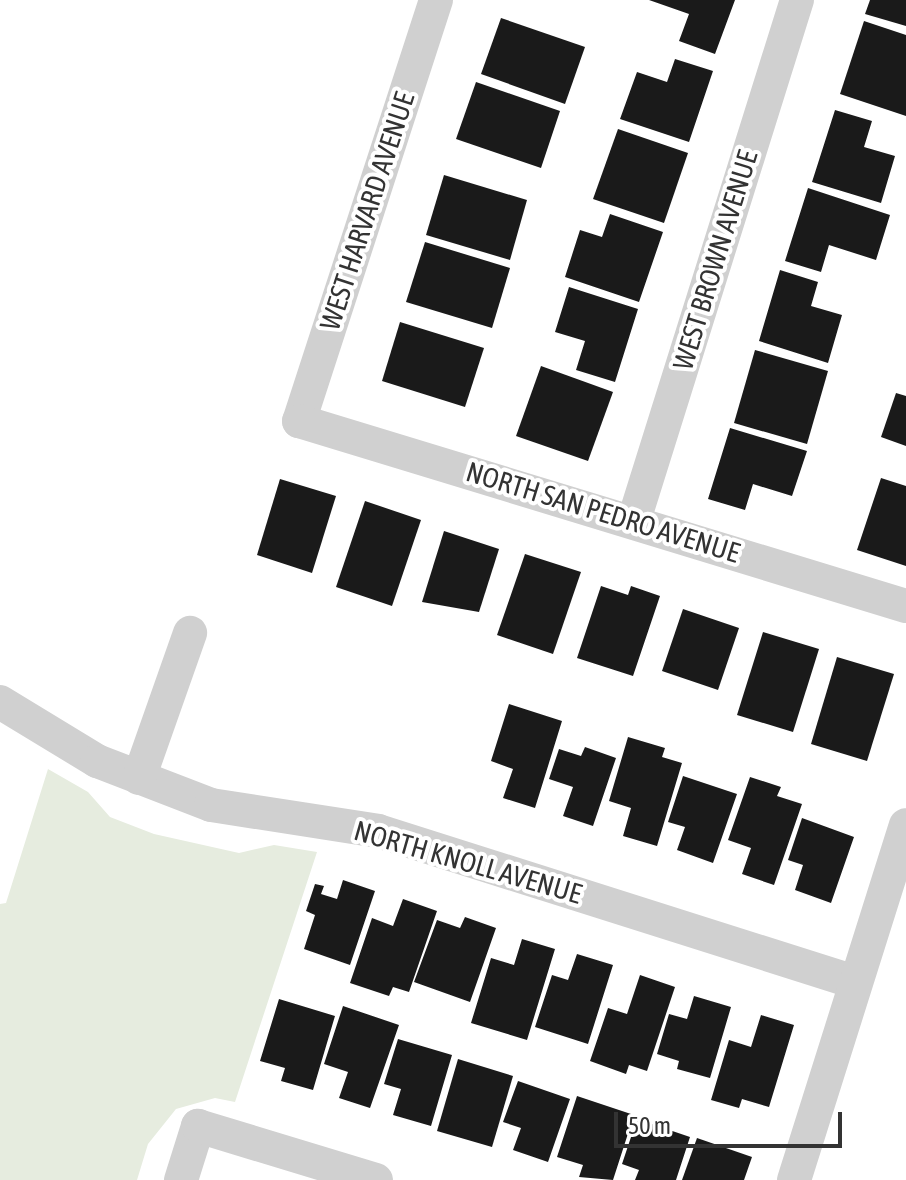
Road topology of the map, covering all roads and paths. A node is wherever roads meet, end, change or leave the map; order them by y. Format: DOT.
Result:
graph roads {
  1 [pos="436,0"];
  2 [pos="797,0"];
  3 [pos="299,421"];
  4 [pos="634,520"];
  5 [pos="906,606"];
  6 [pos="190,633"];
  7 [pos="0,702"];
  8 [pos="139,778"];
  9 [pos="906,825"];
  10 [pos="855,982"];
  11 [pos="181,1180"];
  12 [pos="376,1180"];
  13 [pos="794,1180"];
  1 -- 3 [label="street, WEST HARVARD AVENUE"];
  2 -- 4 [label="street, WEST BROWN AVENUE"];
  3 -- 4 [label="street, NORTH SAN PEDRO AVENUE"];
  4 -- 5 [label="street, NORTH SAN PEDRO AVENUE"];
  6 -- 8 [label="street"];
  7 -- 8 [label="street, NORTH KNOLL AVENUE"];
  8 -- 10 [label="street, NORTH KNOLL AVENUE"];
  9 -- 10 [label="street"];
  10 -- 13 [label="street"];
  11 -- 12 [label="street"];
}
